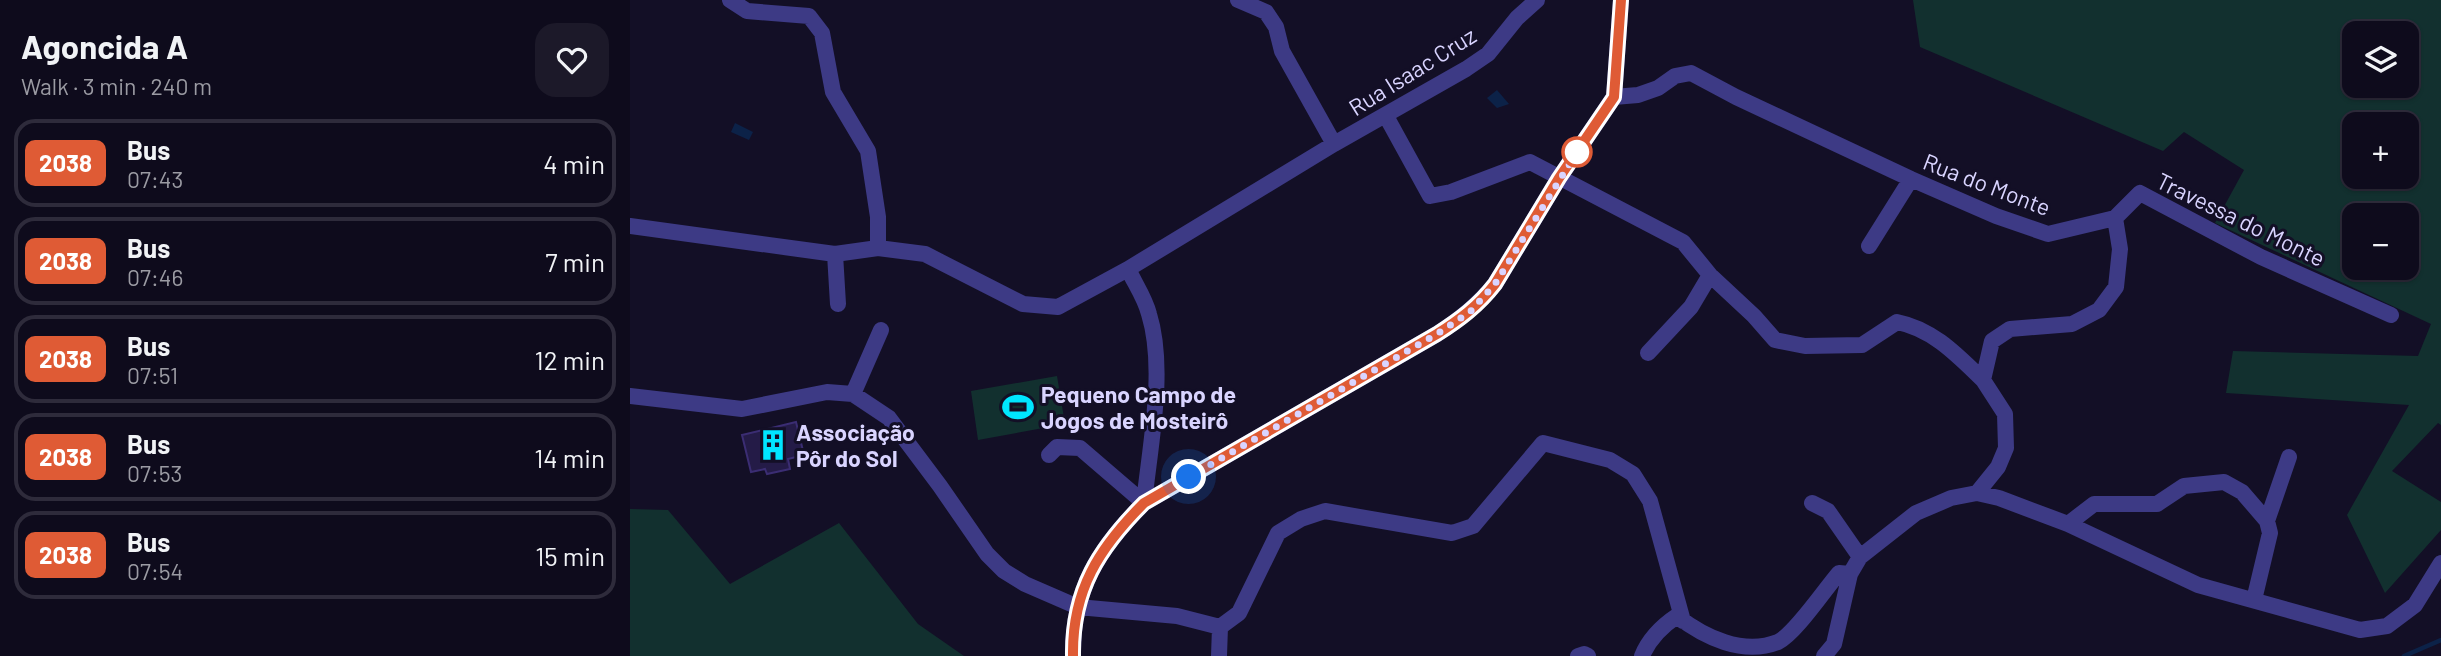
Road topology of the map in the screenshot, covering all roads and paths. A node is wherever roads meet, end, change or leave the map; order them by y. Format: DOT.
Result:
graph roads {
  1 [pos="730,0"];
  2 [pos="1238,0"];
  3 [pos="1537,0"];
  4 [pos="1621,0"];
  5 [pos="1614,97"];
  6 [pos="1386,116"];
  7 [pos="1335,144"];
  8 [pos="1559,178"];
  9 [pos="1911,179"];
  10 [pos="2115,218"];
  11 [pos="630,226"];
  12 [pos="1869,246"];
  13 [pos="878,248"];
  14 [pos="835,254"];
  15 [pos="1128,269"];
  16 [pos="1710,275"];
  17 [pos="838,304"];
  18 [pos="2391,316"];
  19 [pos="881,330"];
  20 [pos="1648,353"];
  21 [pos="1983,380"];
  22 [pos="853,394"];
  23 [pos="630,396"];
  24 [pos="1049,455"];
  25 [pos="2289,457"];
  26 [pos="1977,493"];
  27 [pos="1144,503"];
  28 [pos="1812,503"];
  29 [pos="2267,521"];
  30 [pos="2068,524"];
  31 [pos="1860,557"];
  32 [pos="2441,563"];
  33 [pos="1850,574"];
  34 [pos="2254,600"];
  35 [pos="1078,607"];
  36 [pos="1683,621"];
  37 [pos="1220,627"];
  38 [pos="1073,656"];
  39 [pos="1219,656"];
  40 [pos="1578,656"];
  41 [pos="1588,656"];
  42 [pos="1642,656"];
  43 [pos="1824,656"];
  1 -- 13 [label="street"];
  2 -- 7 [label="street"];
  3 -- 6 [label="street, Rua Isaac Cruz"];
  4 -- 5 [label="street"];
  5 -- 8 [label="street"];
  5 -- 9 [label="street, Rua do Monte"];
  6 -- 7 [label="street, Rua Isaac Cruz"];
  6 -- 8 [label="street"];
  7 -- 15 [label="street, Rua Isaac Cruz"];
  8 -- 16 [label="street"];
  8 -- 27 [label="street"];
  9 -- 10 [label="street, Rua do Monte"];
  9 -- 12 [label="street"];
  10 -- 18 [label="street, Travessa do Monte"];
  10 -- 21 [label="street"];
  11 -- 14 [label="street, Rua Isaac Cruz"];
  13 -- 14 [label="street, Rua Isaac Cruz"];
  13 -- 15 [label="street, Rua Isaac Cruz"];
  14 -- 17 [label="street"];
  15 -- 27 [label="street"];
  16 -- 20 [label="street"];
  16 -- 21 [label="street"];
  19 -- 22 [label="street"];
  21 -- 26 [label="street"];
  22 -- 23 [label="street"];
  22 -- 35 [label="street"];
  24 -- 27 [label="street"];
  25 -- 29 [label="street"];
  26 -- 30 [label="street"];
  26 -- 31 [label="street"];
  27 -- 35 [label="street"];
  28 -- 31 [label="street"];
  29 -- 30 [label="street"];
  29 -- 34 [label="street"];
  30 -- 34 [label="street"];
  31 -- 33 [label="street"];
  32 -- 34 [label="street"];
  33 -- 36 [label="street"];
  33 -- 43 [label="street"];
  35 -- 37 [label="street"];
  35 -- 38 [label="street"];
  36 -- 37 [label="street"];
  36 -- 42 [label="street"];
  37 -- 39 [label="street"];
  40 -- 41 [label="street"];
}
